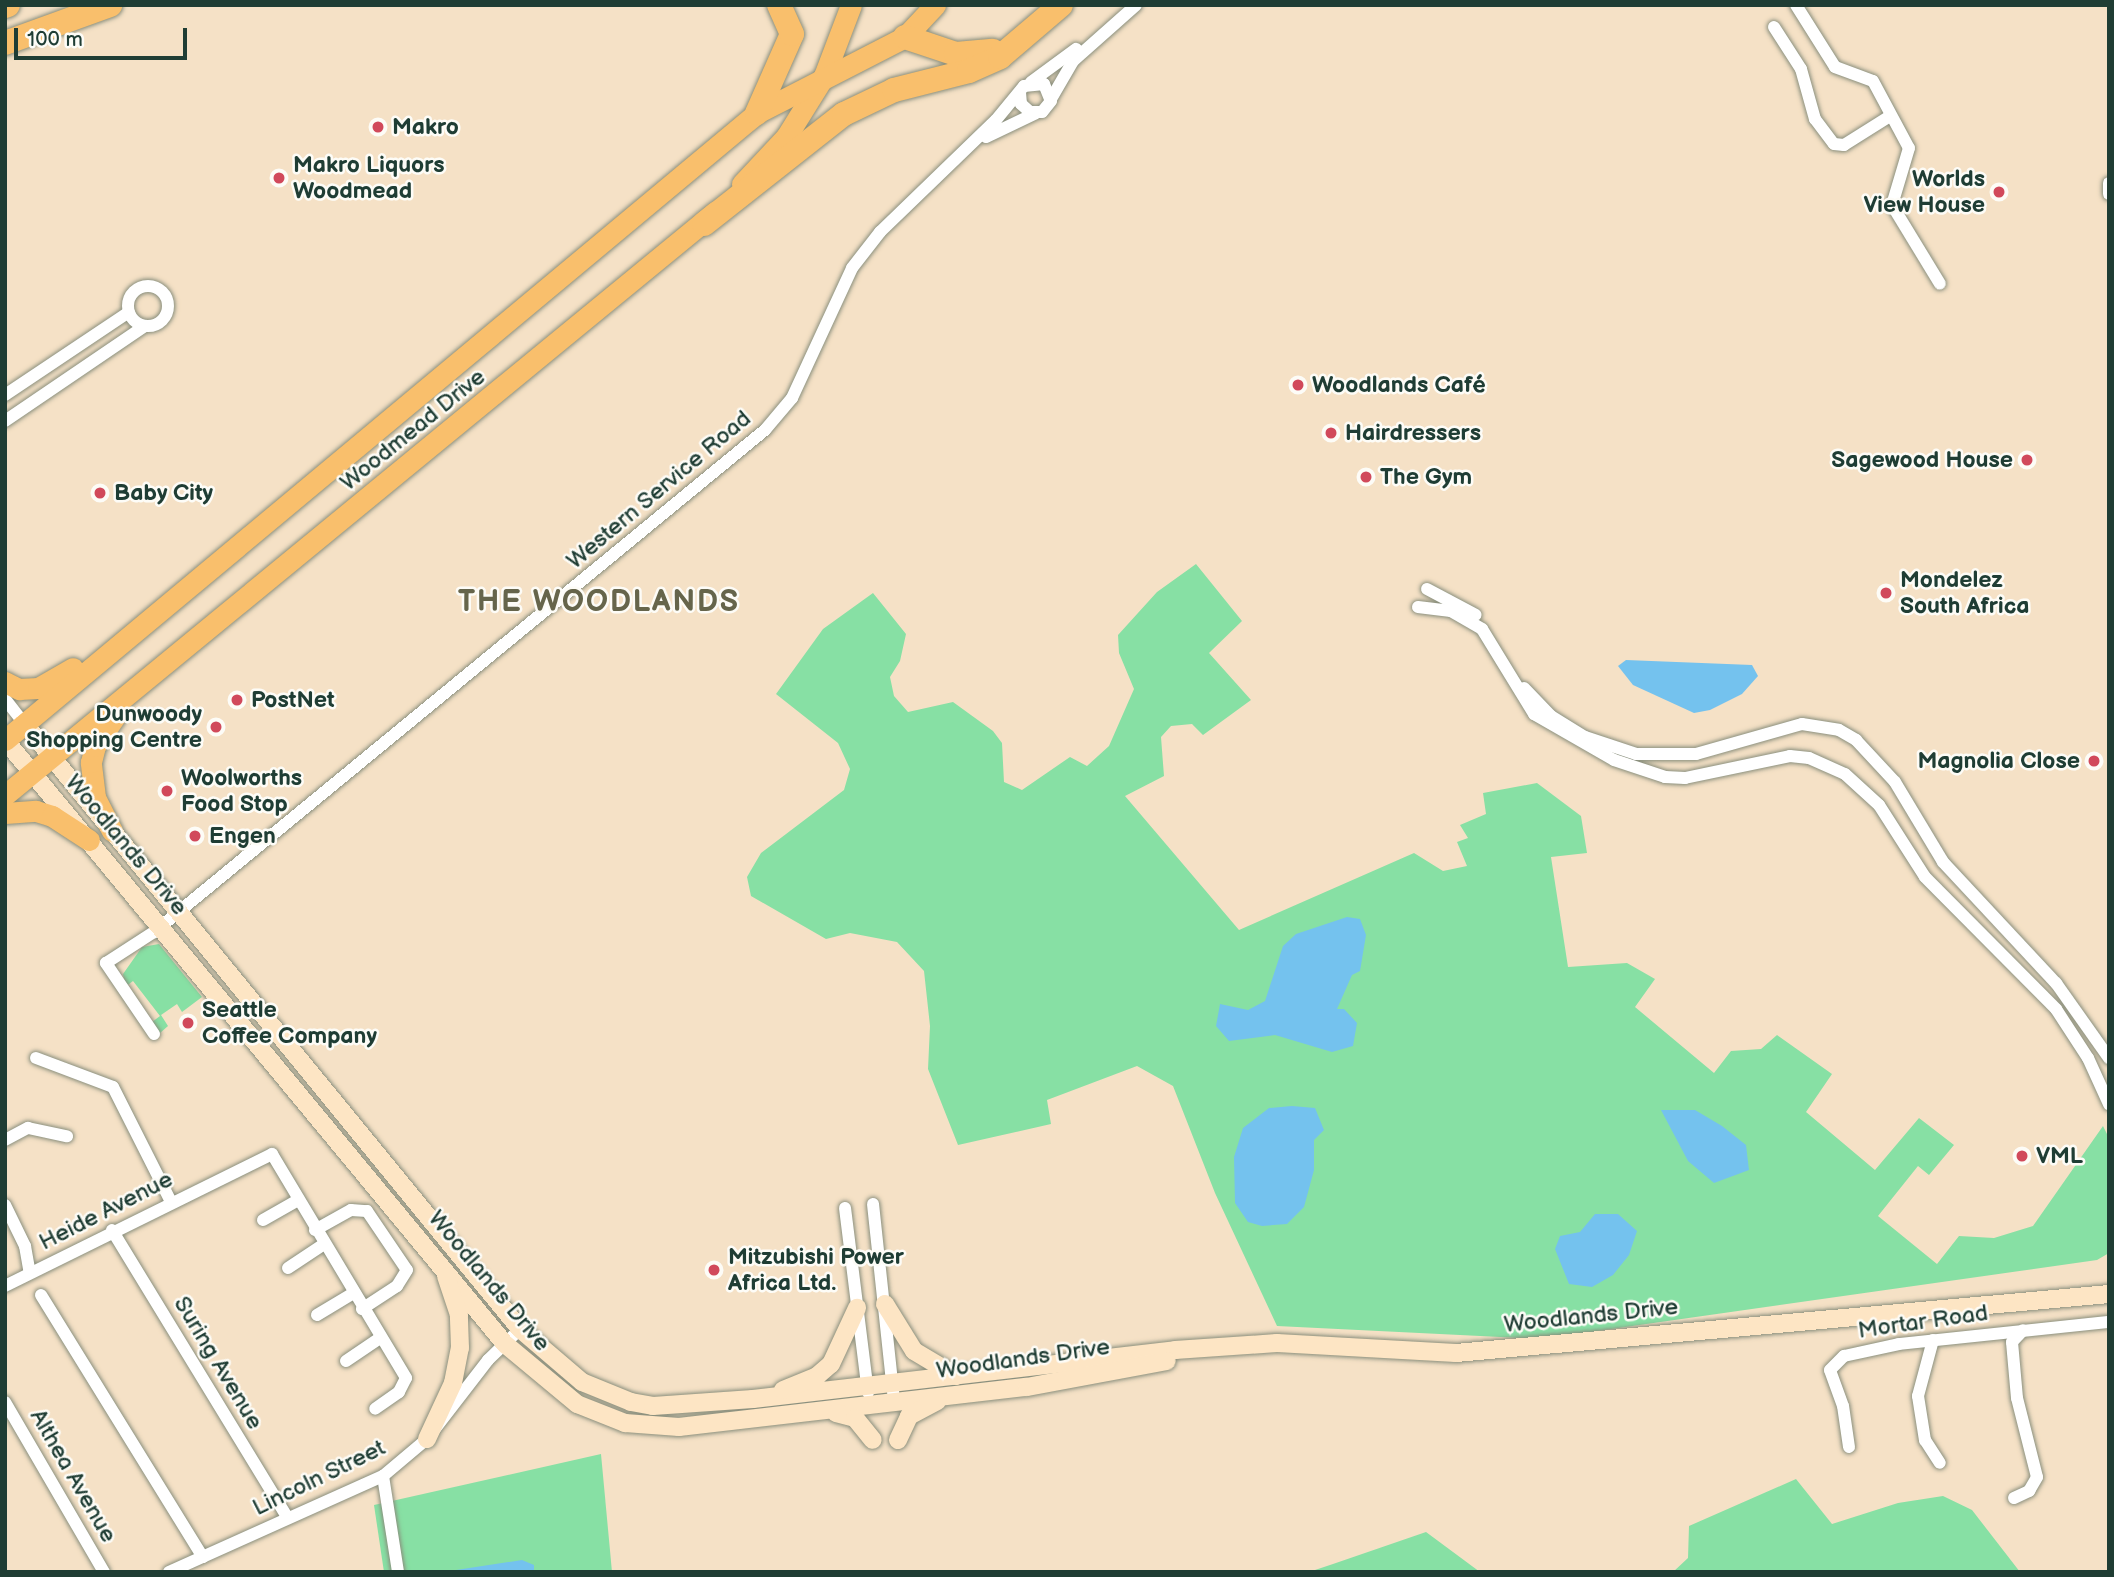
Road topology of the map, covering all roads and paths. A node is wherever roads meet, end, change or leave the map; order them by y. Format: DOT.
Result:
graph roads {
  1 [pos="81,5"];
  2 [pos="110,5"];
  3 [pos="779,5"];
  4 [pos="851,5"];
  5 [pos="935,5"];
  6 [pos="1061,5"];
  7 [pos="1127,5"];
  8 [pos="1136,5"];
  9 [pos="1796,5"];
  10 [pos="1042,22"];
  11 [pos="1774,27"];
  12 [pos="905,37"];
  13 [pos="5,42"];
  14 [pos="824,76"];
  15 [pos="1031,82"];
  16 [pos="1020,93"];
  17 [pos="1051,99"];
  18 [pos="757,113"];
  19 [pos="1036,113"];
  20 [pos="1890,116"];
  21 [pos="971,145"];
  22 [pos="704,224"];
  23 [pos="1940,284"];
  24 [pos="130,312"];
  25 [pos="145,326"];
  26 [pos="5,395"];
  27 [pos="5,421"];
  28 [pos="1427,589"];
  29 [pos="1418,607"];
  30 [pos="134,630"];
  31 [pos="179,656"];
  32 [pos="5,682"];
  33 [pos="5,699"];
  34 [pos="24,723"];
  35 [pos="5,740"];
  36 [pos="51,756"];
  37 [pos="32,773"];
  38 [pos="5,795"];
  39 [pos="5,813"];
  40 [pos="112,831"];
  41 [pos="89,840"];
  42 [pos="178,912"];
  43 [pos="162,925"];
  44 [pos="154,1034"];
  45 [pos="36,1058"];
  46 [pos="2109,1058"];
  47 [pos="2109,1104"];
  48 [pos="67,1136"];
  49 [pos="5,1140"];
  50 [pos="170,1200"];
  51 [pos="298,1200"];
  52 [pos="873,1204"];
  53 [pos="5,1205"];
  54 [pos="845,1208"];
  55 [pos="263,1220"];
  56 [pos="9,1221"];
  57 [pos="112,1230"];
  58 [pos="315,1230"];
  59 [pos="324,1244"];
  60 [pos="441,1262"];
  61 [pos="288,1268"];
  62 [pos="30,1273"];
  63 [pos="2109,1285"];
  64 [pos="5,1286"];
  65 [pos="352,1293"];
  66 [pos="41,1294"];
  67 [pos="2109,1294"];
  68 [pos="884,1304"];
  69 [pos="1964,1304"];
  70 [pos="857,1308"];
  71 [pos="362,1309"];
  72 [pos="317,1315"];
  73 [pos="2109,1322"];
  74 [pos="520,1329"];
  75 [pos="2023,1330"];
  76 [pos="380,1338"];
  77 [pos="1933,1340"];
  78 [pos="505,1344"];
  79 [pos="1223,1349"];
  80 [pos="346,1361"];
  81 [pos="960,1377"];
  82 [pos="892,1392"];
  83 [pos="953,1394"];
  84 [pos="869,1395"];
  85 [pos="753,1399"];
  86 [pos="5,1402"];
  87 [pos="375,1409"];
  88 [pos="821,1411"];
  89 [pos="427,1439"];
  90 [pos="873,1440"];
  91 [pos="898,1440"];
  92 [pos="1849,1447"];
  93 [pos="1940,1463"];
  94 [pos="383,1476"];
  95 [pos="2014,1498"];
  96 [pos="287,1517"];
  97 [pos="203,1557"];
  98 [pos="104,1572"];
  99 [pos="169,1572"];
  100 [pos="398,1572"];
  1 -- 13 [label="highway"];
  2 -- 13 [label="highway"];
  3 -- 18 [label="highway"];
  4 -- 14 [label="main road, Woodmead Drive"];
  5 -- 12 [label="main road, Woodmead Drive"];
  6 -- 10 [label="highway"];
  7 -- 15 [label="street"];
  8 -- 17 [label="street"];
  9 -- 20 [label="street"];
  10 -- 12 [label="highway"];
  10 -- 22 [label="highway"];
  11 -- 20 [label="street"];
  12 -- 14 [label="main road, Woodmead Drive"];
  14 -- 18 [label="main road, Woodmead Drive"];
  14 -- 22 [label="main road, Woodmead Drive"];
  15 -- 16 [label="street"];
  15 -- 17 [label="street"];
  16 -- 19 [label="street"];
  16 -- 21 [label="street, Western Service Road"];
  17 -- 19 [label="street"];
  18 -- 30 [label="main road, Woodmead Drive"];
  19 -- 21 [label="street, Western Service Road"];
  20 -- 23 [label="street"];
  21 -- 42 [label="street, Western Service Road"];
  22 -- 31 [label="main road, Woodmead Drive"];
  24 -- 25 [label="street"];
  24 -- 25 [label="street"];
  24 -- 26 [label="street"];
  25 -- 27 [label="street"];
  28 -- 46 [label="street"];
  29 -- 47 [label="street"];
  30 -- 32 [label="main road"];
  30 -- 34 [label="main road, Woodmead Drive"];
  31 -- 36 [label="main road, Woodmead Drive"];
  31 -- 40 [label="main road"];
  33 -- 34 [label="street"];
  34 -- 35 [label="main road, Woodmead Drive"];
  34 -- 36 [label="main road, Woodlands Drive"];
  35 -- 37 [label="main road, Woodlands Drive"];
  36 -- 37 [label="main road, Woodmead Drive"];
  36 -- 40 [label="main road, Woodlands Drive"];
  37 -- 38 [label="main road, Woodmead Drive"];
  37 -- 41 [label="main road, Woodlands Drive"];
  39 -- 41 [label="main road"];
  40 -- 42 [label="main road, Woodlands Drive"];
  41 -- 43 [label="main road, Woodlands Drive"];
  42 -- 43 [label="street, Western Service Road"];
  42 -- 74 [label="main road, Woodlands Drive"];
  43 -- 44 [label="street, Western Service Road"];
  43 -- 60 [label="main road, Woodlands Drive"];
  45 -- 50 [label="street"];
  48 -- 49 [label="street"];
  50 -- 51 [label="street, Heide Avenue"];
  50 -- 57 [label="street, Heide Avenue"];
  51 -- 55 [label="street"];
  51 -- 58 [label="street"];
  52 -- 68 [label="street"];
  53 -- 56 [label="street"];
  54 -- 70 [label="street"];
  56 -- 62 [label="street"];
  57 -- 62 [label="street, Heide Avenue"];
  57 -- 96 [label="street, Suring Avenue"];
  58 -- 59 [label="street"];
  58 -- 71 [label="street"];
  59 -- 61 [label="street"];
  59 -- 65 [label="street"];
  60 -- 78 [label="main road, Woodlands Drive"];
  60 -- 89 [label="main road"];
  62 -- 64 [label="street, Heide Avenue"];
  63 -- 69 [label="main road, Woodlands Drive"];
  65 -- 71 [label="street"];
  65 -- 72 [label="street"];
  66 -- 97 [label="street"];
  67 -- 69 [label="main road, Woodlands Drive"];
  68 -- 81 [label="main road"];
  68 -- 82 [label="street"];
  69 -- 79 [label="main road, Woodlands Drive"];
  70 -- 84 [label="street"];
  70 -- 85 [label="main road"];
  71 -- 76 [label="street"];
  73 -- 75 [label="street, Mortar Road"];
  74 -- 78 [label="street, Lincoln Street"];
  74 -- 85 [label="main road, Woodlands Drive"];
  75 -- 77 [label="street, Mortar Road"];
  75 -- 95 [label="street"];
  76 -- 80 [label="street"];
  76 -- 87 [label="street"];
  77 -- 92 [label="street, Mortar Road"];
  77 -- 93 [label="street"];
  78 -- 88 [label="main road, Woodlands Drive"];
  78 -- 89 [label="street, Lincoln Street"];
  79 -- 81 [label="main road, Woodlands Drive"];
  79 -- 83 [label="main road, Woodlands Drive"];
  81 -- 82 [label="main road, Woodlands Drive"];
  82 -- 83 [label="main road, Woodlands Drive"];
  82 -- 84 [label="main road, Woodlands Drive"];
  83 -- 91 [label="main road"];
  84 -- 85 [label="main road, Woodlands Drive"];
  84 -- 88 [label="main road, Woodlands Drive"];
  86 -- 98 [label="street, Althea Avenue"];
  88 -- 90 [label="main road"];
  89 -- 94 [label="street, Lincoln Street"];
  94 -- 96 [label="street, Lincoln Street"];
  94 -- 100 [label="street"];
  96 -- 97 [label="street, Lincoln Street"];
  97 -- 99 [label="street, Lincoln Street"];
}
